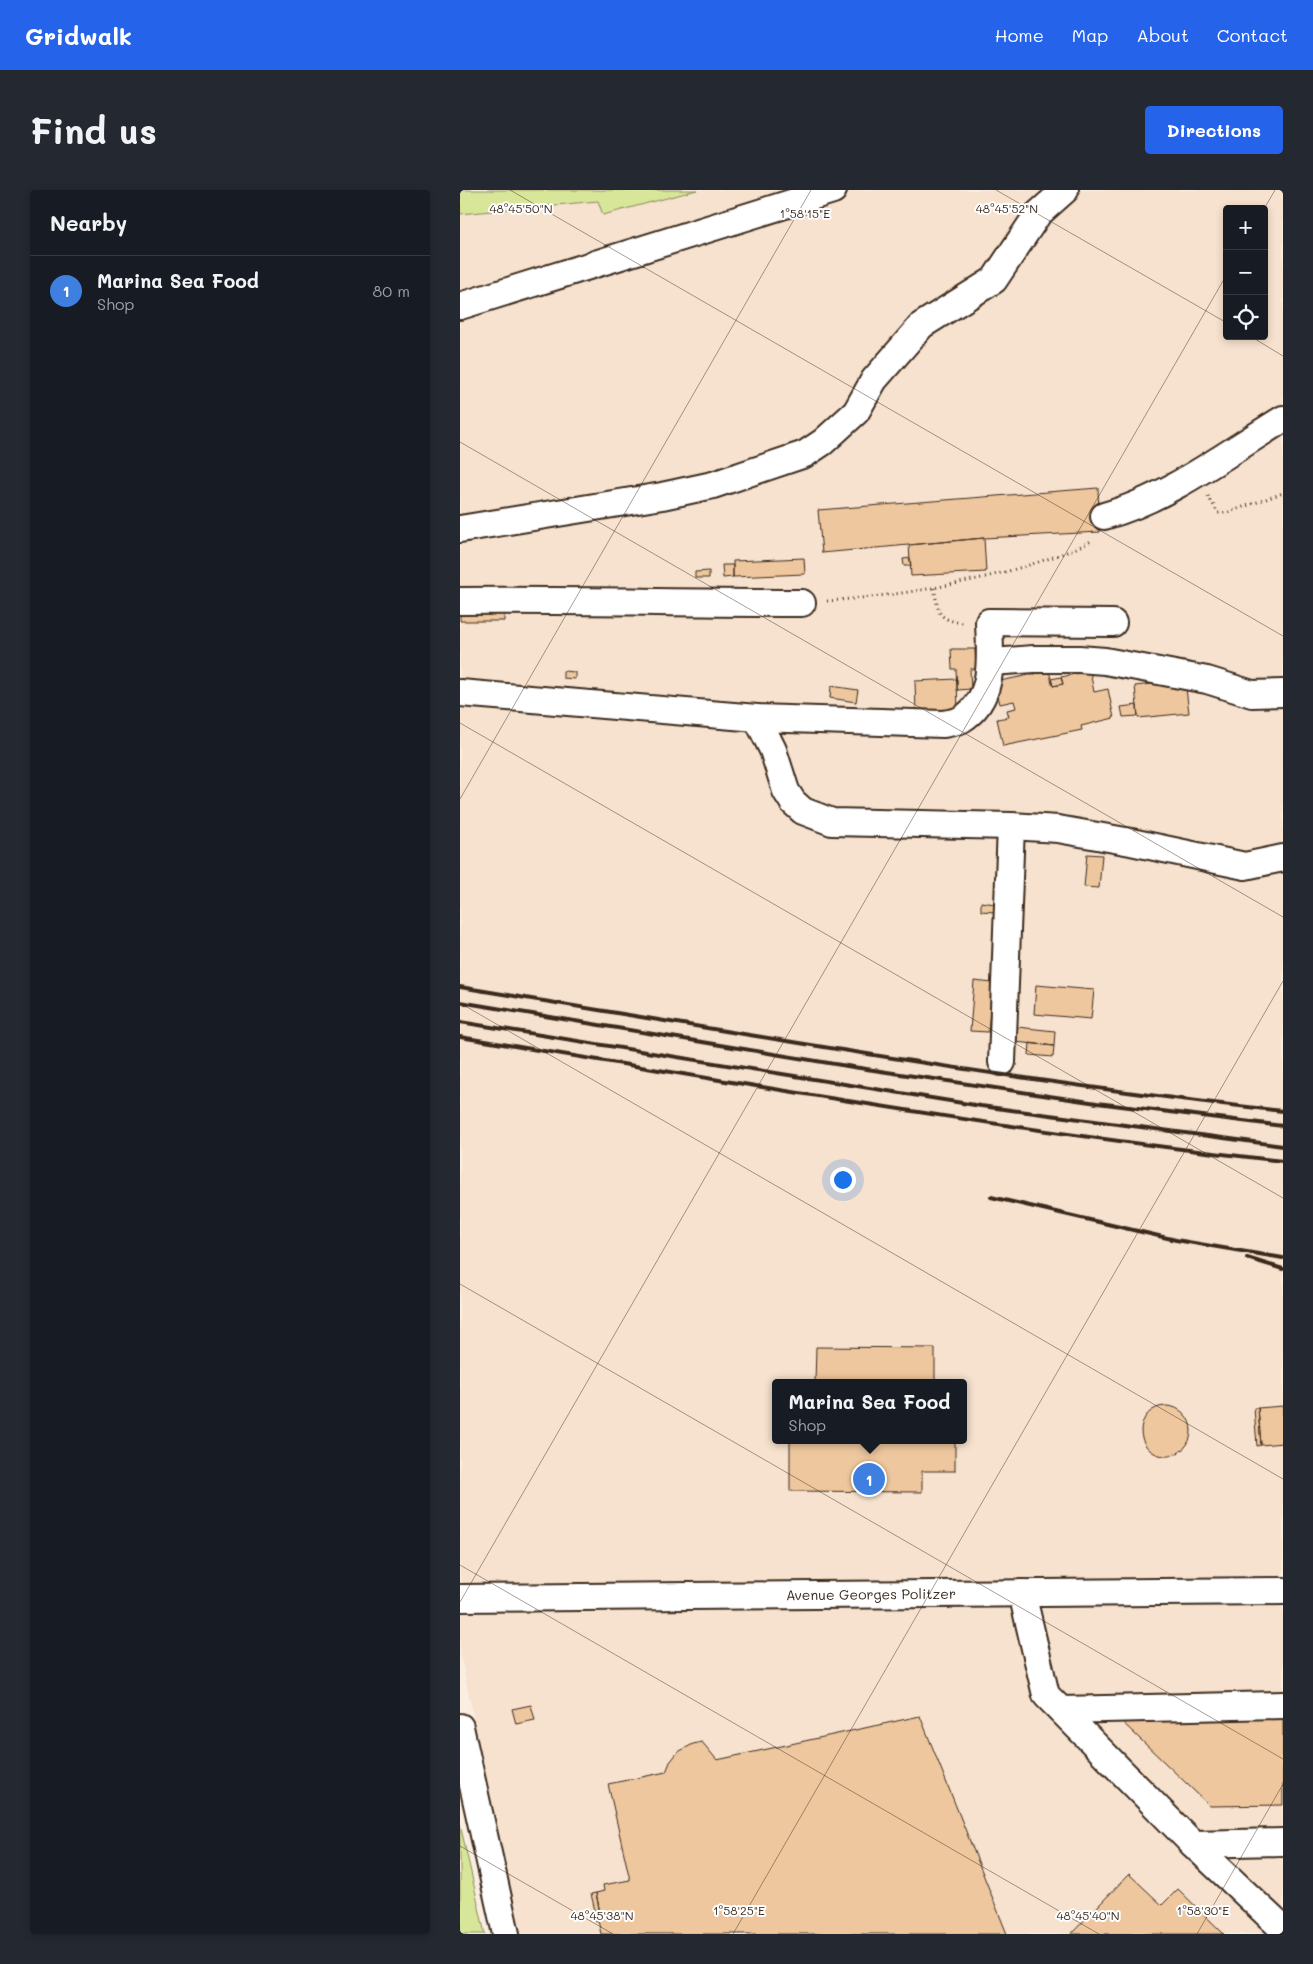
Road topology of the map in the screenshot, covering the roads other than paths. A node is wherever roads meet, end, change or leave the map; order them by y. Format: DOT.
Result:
graph roads {
  1 [pos="833,190"];
  2 [pos="1065,190"];
  3 [pos="460,306"];
  4 [pos="1283,419"];
  5 [pos="1100,527"];
  6 [pos="460,529"];
  7 [pos="460,601"];
  8 [pos="802,603"];
  9 [pos="1114,623"];
  10 [pos="991,662"];
  11 [pos="460,693"];
  12 [pos="1283,693"];
  13 [pos="757,718"];
  14 [pos="1011,826"];
  15 [pos="1283,858"];
  16 [pos="1002,1062"];
  17 [pos="1283,1591"];
  18 [pos="1022,1593"];
  19 [pos="460,1598"];
  20 [pos="1283,1705"];
  21 [pos="1061,1710"];
  22 [pos="460,1727"];
  23 [pos="1283,1842"];
  24 [pos="1193,1844"];
  25 [pos="1283,1929"];
  26 [pos="506,1934"];
  1 -- 3 [label="street"];
  2 -- 6 [label="street"];
  4 -- 5 [label="street"];
  7 -- 8 [label="street"];
  9 -- 10 [label="street"];
  10 -- 12 [label="street"];
  10 -- 13 [label="street"];
  11 -- 13 [label="street"];
  13 -- 14 [label="street"];
  14 -- 15 [label="street"];
  14 -- 16 [label="street"];
  17 -- 18 [label="street, Avenue Georges Politzer"];
  18 -- 19 [label="street, Avenue Georges Politzer"];
  18 -- 21 [label="street"];
  20 -- 21 [label="street"];
  21 -- 24 [label="street"];
  22 -- 26 [label="street"];
  23 -- 24 [label="street"];
  24 -- 25 [label="street"];
}
